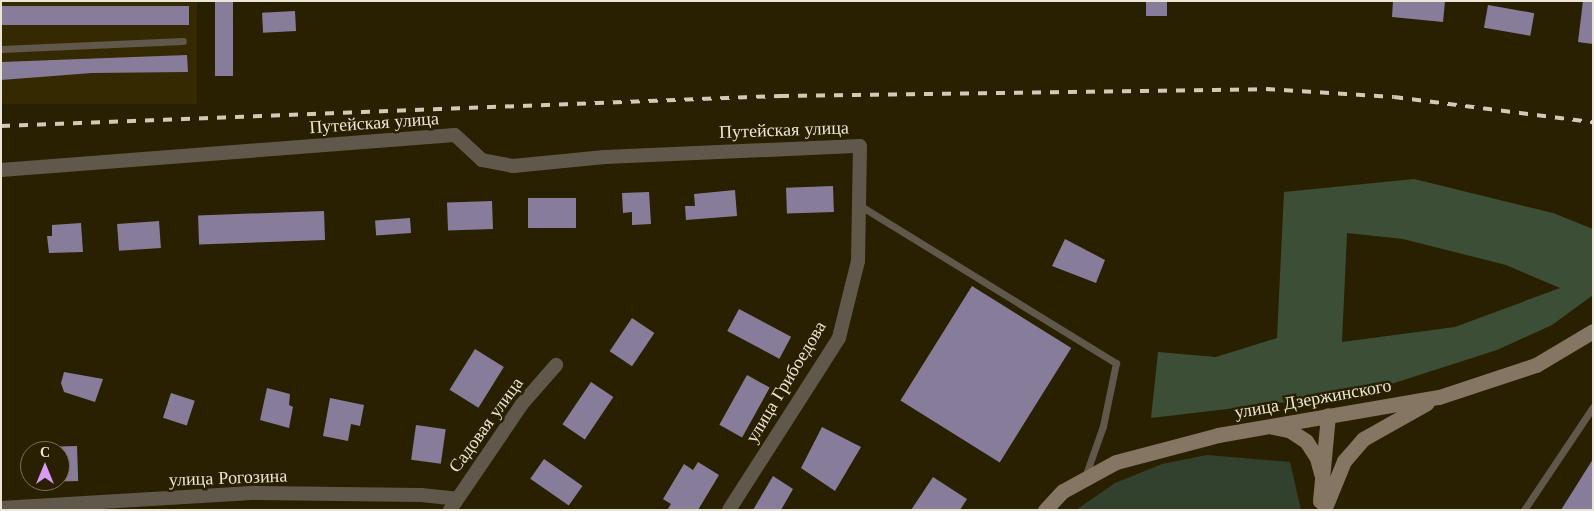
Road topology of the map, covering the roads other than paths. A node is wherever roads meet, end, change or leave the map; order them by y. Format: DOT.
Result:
graph roads {
  1 [pos="183,41"];
  2 [pos="1,49"];
  3 [pos="860,146"];
  4 [pos="1,170"];
  5 [pos="859,205"];
  6 [pos="1593,331"];
  7 [pos="556,365"];
  8 [pos="1439,396"];
  9 [pos="1593,407"];
  10 [pos="1328,415"];
  11 [pos="1267,426"];
  12 [pos="1085,478"];
  13 [pos="1323,479"];
  14 [pos="454,504"];
  15 [pos="1,508"];
  16 [pos="729,510"];
  17 [pos="1045,510"];
  18 [pos="1320,510"];
  19 [pos="1324,510"];
  20 [pos="1524,510"];
  1 -- 2 [label="lane"];
  3 -- 4 [label="street, Путейская улица"];
  3 -- 5 [label="street, улица Грибоедова"];
  5 -- 12 [label="lane"];
  5 -- 16 [label="street, улица Грибоедова"];
  6 -- 8 [label="main road, улица Дзержинского"];
  7 -- 14 [label="street, Садовая улица"];
  8 -- 10 [label="main road, улица Дзержинского"];
  8 -- 19 [label="main road"];
  9 -- 20 [label="lane"];
  10 -- 11 [label="main road, улица Дзержинского"];
  10 -- 13 [label="main road"];
  11 -- 12 [label="main road, улица Дзержинского"];
  11 -- 13 [label="main road"];
  12 -- 17 [label="main road, улица Дзержинского"];
  13 -- 18 [label="main road"];
  14 -- 15 [label="street, улица Рогозина"];
}
